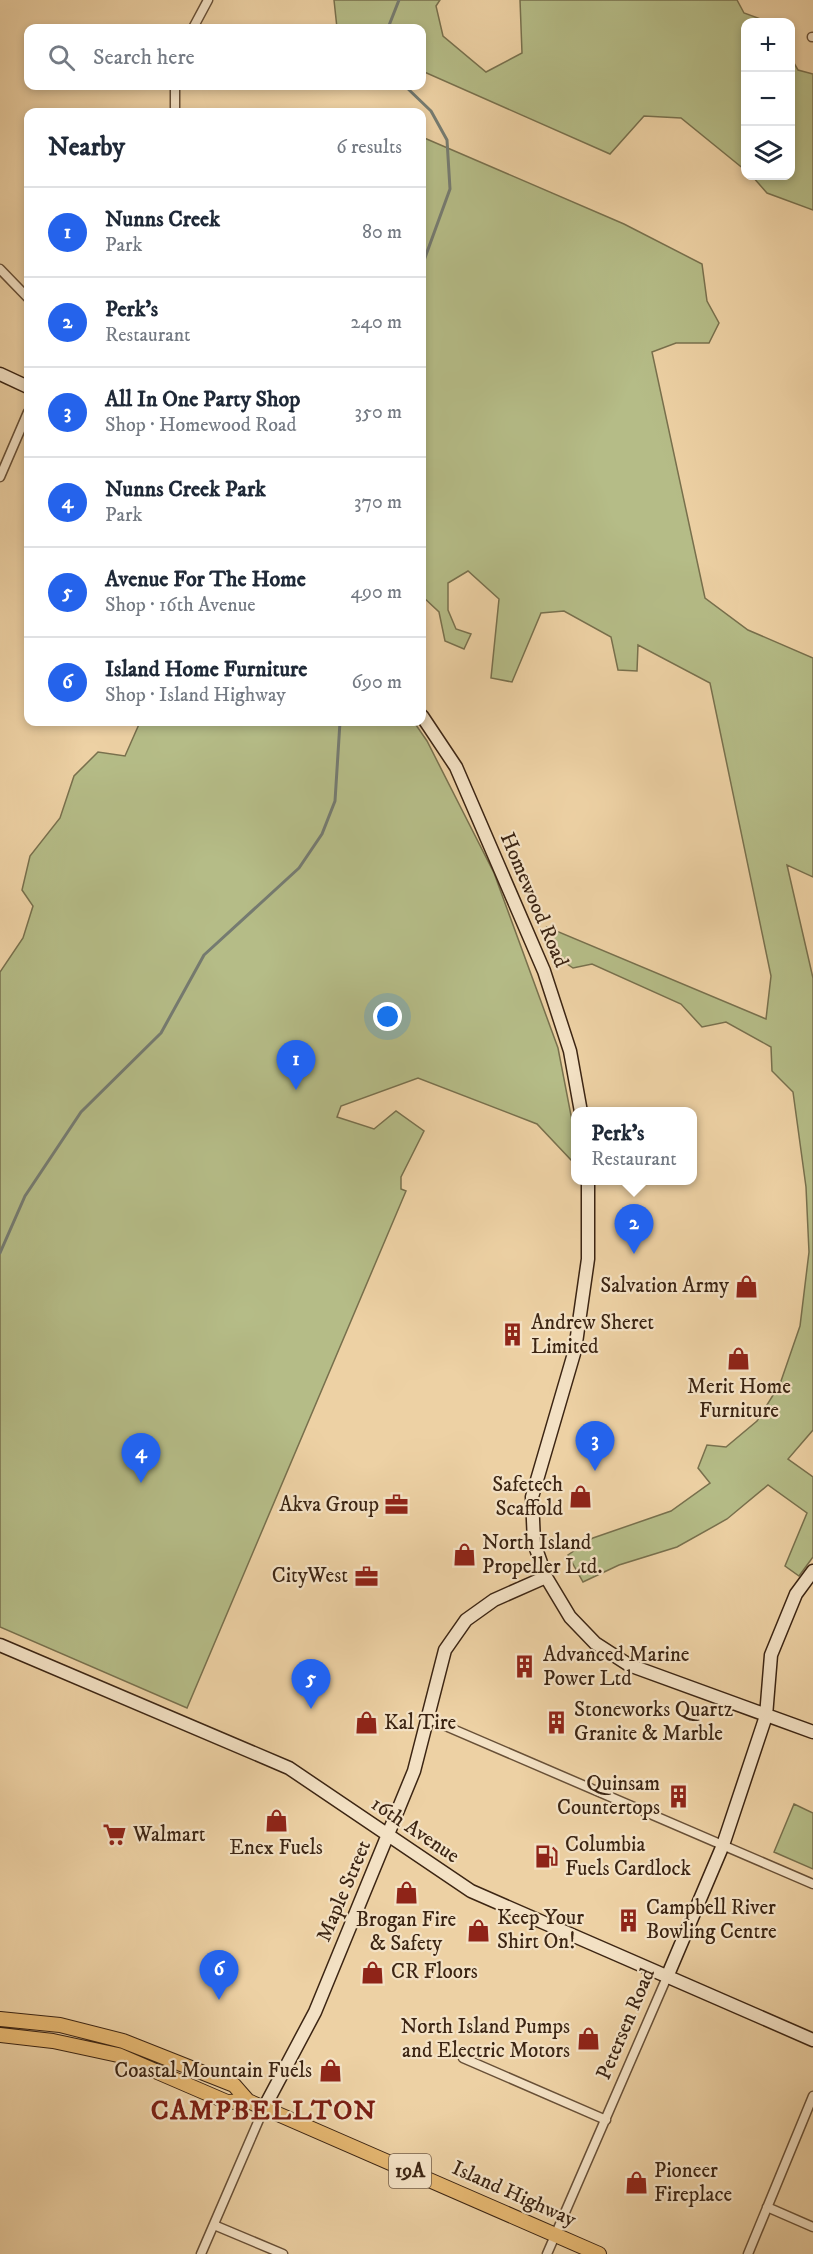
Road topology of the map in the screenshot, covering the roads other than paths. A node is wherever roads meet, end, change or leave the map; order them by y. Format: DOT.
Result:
graph roads {
  1 [pos="208,0"];
  2 [pos="195,24"];
  3 [pos="175,90"];
  4 [pos="175,108"];
  5 [pos="0,269"];
  6 [pos="24,294"];
  7 [pos="0,374"];
  8 [pos="24,385"];
  9 [pos="24,421"];
  10 [pos="0,477"];
  11 [pos="426,722"];
  12 [pos="580,1107"];
  13 [pos="588,1185"];
  14 [pos="813,1571"];
  15 [pos="546,1577"];
  16 [pos="0,1646"];
  17 [pos="766,1716"];
  18 [pos="427,1718"];
  19 [pos="813,1732"];
  20 [pos="388,1835"];
  21 [pos="723,1845"];
  22 [pos="813,1884"];
  23 [pos="667,1977"];
  24 [pos="0,2019"];
  25 [pos="0,2035"];
  26 [pos="813,2040"];
  27 [pos="463,2058"];
  28 [pos="813,2096"];
  29 [pos="248,2101"];
  30 [pos="264,2108"];
  31 [pos="606,2120"];
  32 [pos="767,2207"];
  33 [pos="213,2225"];
  34 [pos="813,2227"];
  35 [pos="556,2235"];
  36 [pos="201,2254"];
  37 [pos="283,2254"];
  38 [pos="547,2254"];
  39 [pos="599,2254"];
  40 [pos="748,2254"];
  1 -- 2 [label="street"];
  3 -- 4 [label="street"];
  5 -- 6 [label="street"];
  7 -- 8 [label="street"];
  9 -- 10 [label="street"];
  11 -- 12 [label="street, Homewood Road"];
  13 -- 15 [label="street"];
  14 -- 17 [label="street, Petersen Road"];
  15 -- 17 [label="street"];
  15 -- 18 [label="street, Maple Street"];
  16 -- 20 [label="street, 16th Avenue"];
  17 -- 19 [label="street"];
  17 -- 21 [label="street, Petersen Road"];
  18 -- 20 [label="street, Maple Street"];
  18 -- 21 [label="street"];
  20 -- 23 [label="street, 16th Avenue"];
  20 -- 30 [label="street, Maple Street"];
  21 -- 22 [label="street"];
  21 -- 23 [label="street, Petersen Road"];
  23 -- 26 [label="street, 16th Avenue"];
  23 -- 31 [label="street, Petersen Road"];
  24 -- 29 [label="main road, Island Highway / 19A"];
  25 -- 29 [label="main road, Island Highway / 19A"];
  27 -- 31 [label="street"];
  28 -- 32 [label="street"];
  29 -- 30 [label="main road, Island Highway / 19A"];
  30 -- 33 [label="street, Maple Street"];
  30 -- 35 [label="main road, Island Highway / 19A"];
  31 -- 35 [label="street, Petersen Road"];
  32 -- 34 [label="street"];
  32 -- 40 [label="street"];
  33 -- 36 [label="street, Maple Street"];
  33 -- 37 [label="street"];
  35 -- 38 [label="street, Petersen Road"];
  35 -- 39 [label="main road, Island Highway / 19A"];
}
